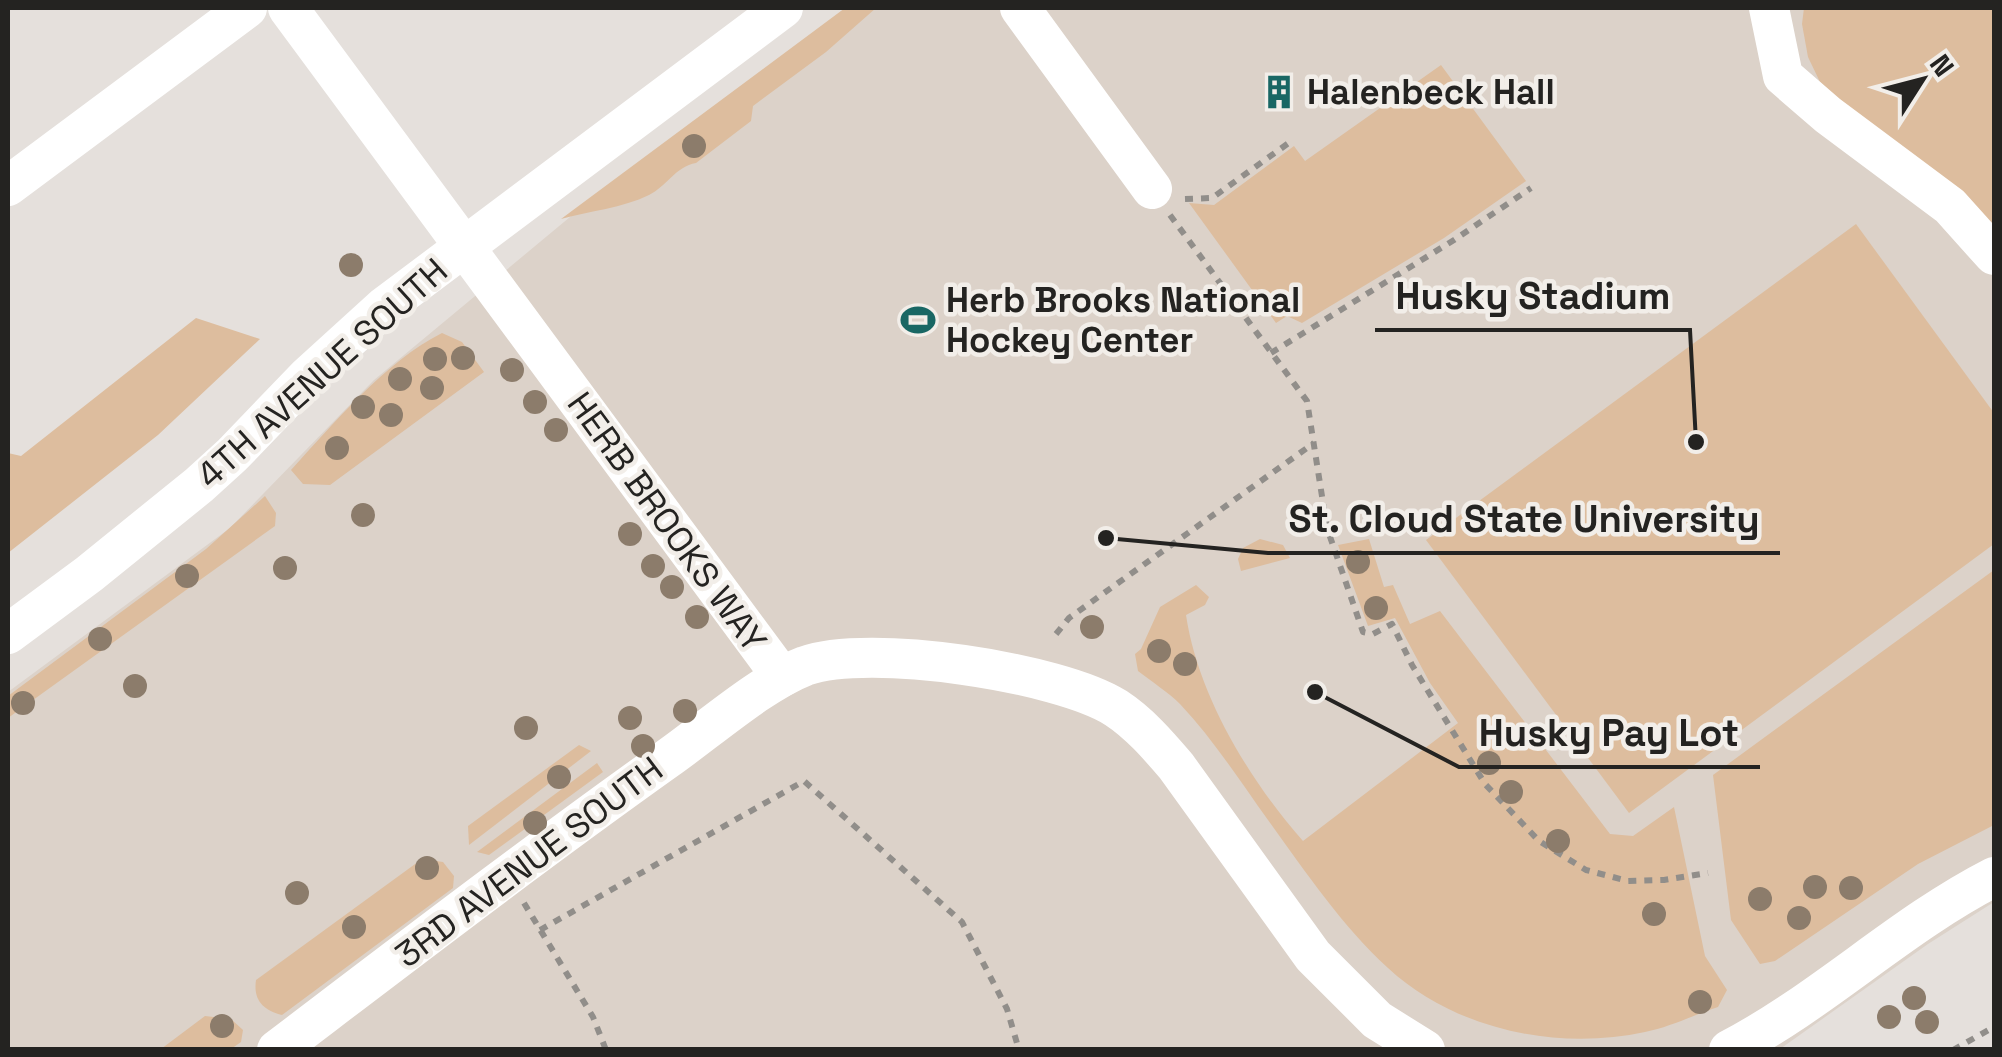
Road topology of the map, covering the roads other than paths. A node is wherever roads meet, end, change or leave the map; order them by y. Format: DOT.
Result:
graph roads {
  1 [pos="247,8"];
  2 [pos="288,8"];
  3 [pos="783,8"];
  4 [pos="1020,8"];
  5 [pos="1769,8"];
  6 [pos="8,186"];
  7 [pos="1152,189"];
  8 [pos="464,245"];
  9 [pos="1994,255"];
  10 [pos="8,634"];
  11 [pos="782,677"];
  12 [pos="1994,877"];
  13 [pos="277,1050"];
  14 [pos="1426,1050"];
  15 [pos="1729,1050"];
  1 -- 6 [label="street"];
  2 -- 8 [label="street, HERB BROOKS WAY"];
  3 -- 8 [label="street, 4TH AVENUE SOUTH"];
  4 -- 7 [label="street"];
  5 -- 9 [label="street"];
  8 -- 10 [label="street, 4TH AVENUE SOUTH"];
  8 -- 11 [label="street, HERB BROOKS WAY"];
  11 -- 13 [label="street, 3RD AVENUE SOUTH"];
  11 -- 14 [label="street, HERB BROOKS WAY"];
  12 -- 15 [label="street"];
}
